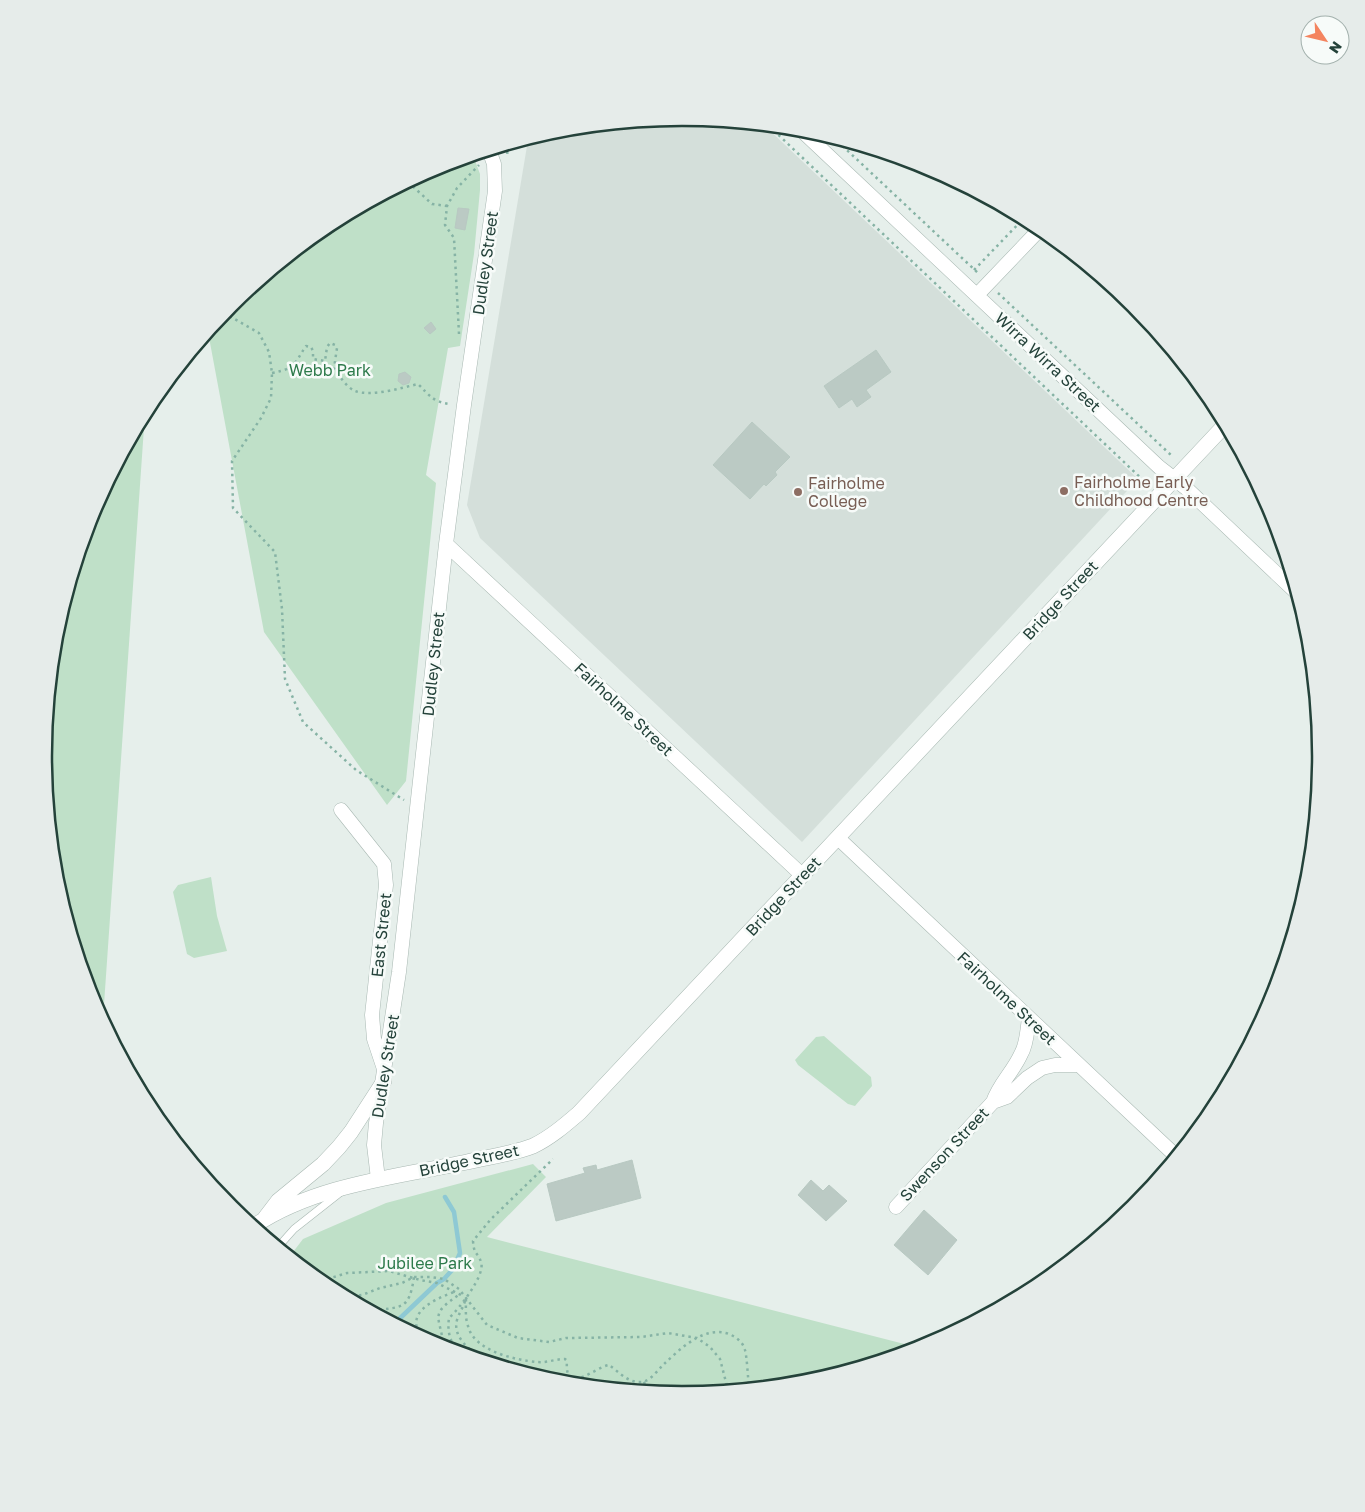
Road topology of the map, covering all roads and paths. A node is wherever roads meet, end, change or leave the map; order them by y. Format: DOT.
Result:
graph roads {
  1 [pos="776,133"];
  2 [pos="811,139"];
  3 [pos="843,146"];
  4 [pos="507,151"];
  5 [pos="491,156"];
  6 [pos="485,157"];
  7 [pos="508,157"];
  8 [pos="413,187"];
  9 [pos="447,206"];
  10 [pos="1019,223"];
  11 [pos="1035,234"];
  12 [pos="974,270"];
  13 [pos="988,284"];
  14 [pos="977,295"];
  15 [pos="232,317"];
  16 [pos="459,339"];
  17 [pos="272,373"];
  18 [pos="447,403"];
  19 [pos="1221,429"];
  20 [pos="1172,456"];
  21 [pos="1173,479"];
  22 [pos="1144,481"];
  23 [pos="446,544"];
  24 [pos="1289,585"];
  25 [pos="417,806"];
  26 [pos="341,810"];
  27 [pos="838,838"];
  28 [pos="802,875"];
  29 [pos="1029,1019"];
  30 [pos="1077,1065"];
  31 [pos="384,1076"];
  32 [pos="993,1102"];
  33 [pos="1172,1152"];
  34 [pos="553,1159"];
  35 [pos="378,1180"];
  36 [pos="348,1188"];
  37 [pos="896,1206"];
  38 [pos="261,1224"];
  39 [pos="261,1225"];
  40 [pos="282,1242"];
  41 [pos="414,1277"];
  42 [pos="329,1278"];
  43 [pos="454,1292"];
  44 [pos="460,1294"];
  45 [pos="357,1296"];
  46 [pos="466,1298"];
  47 [pos="383,1310"];
  48 [pos="417,1327"];
  49 [pos="442,1338"];
  50 [pos="697,1338"];
  51 [pos="453,1342"];
  52 [pos="466,1348"];
  53 [pos="570,1376"];
  54 [pos="582,1378"];
  55 [pos="648,1380"];
  56 [pos="748,1383"];
  57 [pos="640,1385"];
  58 [pos="727,1385"];
  1 -- 22 [label="path"];
  2 -- 14 [label="street, Wirra Wirra Street"];
  3 -- 12 [label="path"];
  4 -- 7 [label="path"];
  5 -- 23 [label="street, Dudley Street"];
  6 -- 9 [label="path"];
  8 -- 9 [label="path"];
  9 -- 16 [label="path"];
  10 -- 12 [label="path"];
  11 -- 13 [label="street"];
  12 -- 13 [label="path"];
  13 -- 14 [label="street"];
  13 -- 20 [label="path"];
  14 -- 21 [label="street, Wirra Wirra Street"];
  15 -- 17 [label="path"];
  17 -- 18 [label="path"];
  17 -- 25 [label="path"];
  19 -- 21 [label="street, Bridge Street"];
  21 -- 24 [label="street, Wirra Wirra Street"];
  21 -- 27 [label="street, Bridge Street"];
  23 -- 25 [label="street, Dudley Street"];
  23 -- 28 [label="street, Fairholme Street"];
  25 -- 31 [label="street, Dudley Street"];
  26 -- 31 [label="street, East Street"];
  27 -- 28 [label="street, Bridge Street"];
  27 -- 29 [label="street, Fairholme Street"];
  28 -- 35 [label="street, Bridge Street"];
  29 -- 30 [label="street, Fairholme Street"];
  29 -- 32 [label="street, Swenson Street"];
  30 -- 32 [label="street, Swenson Street"];
  30 -- 33 [label="street, Fairholme Street"];
  31 -- 35 [label="street, Dudley Street"];
  31 -- 38 [label="street"];
  32 -- 37 [label="street, Swenson Street"];
  34 -- 46 [label="path"];
  35 -- 36 [label="street, Bridge Street"];
  36 -- 39 [label="street, Bridge Street"];
  36 -- 40 [label="lane"];
  41 -- 42 [label="path"];
  41 -- 43 [label="path"];
  41 -- 45 [label="path"];
  41 -- 46 [label="path"];
  41 -- 47 [label="path"];
  43 -- 44 [label="path"];
  43 -- 48 [label="path"];
  44 -- 46 [label="path"];
  44 -- 49 [label="path"];
  46 -- 50 [label="path"];
  46 -- 51 [label="path"];
  46 -- 52 [label="path"];
  46 -- 53 [label="path"];
  50 -- 55 [label="path"];
  50 -- 56 [label="path"];
  50 -- 58 [label="path"];
  54 -- 55 [label="path"];
  55 -- 57 [label="path"];
}
